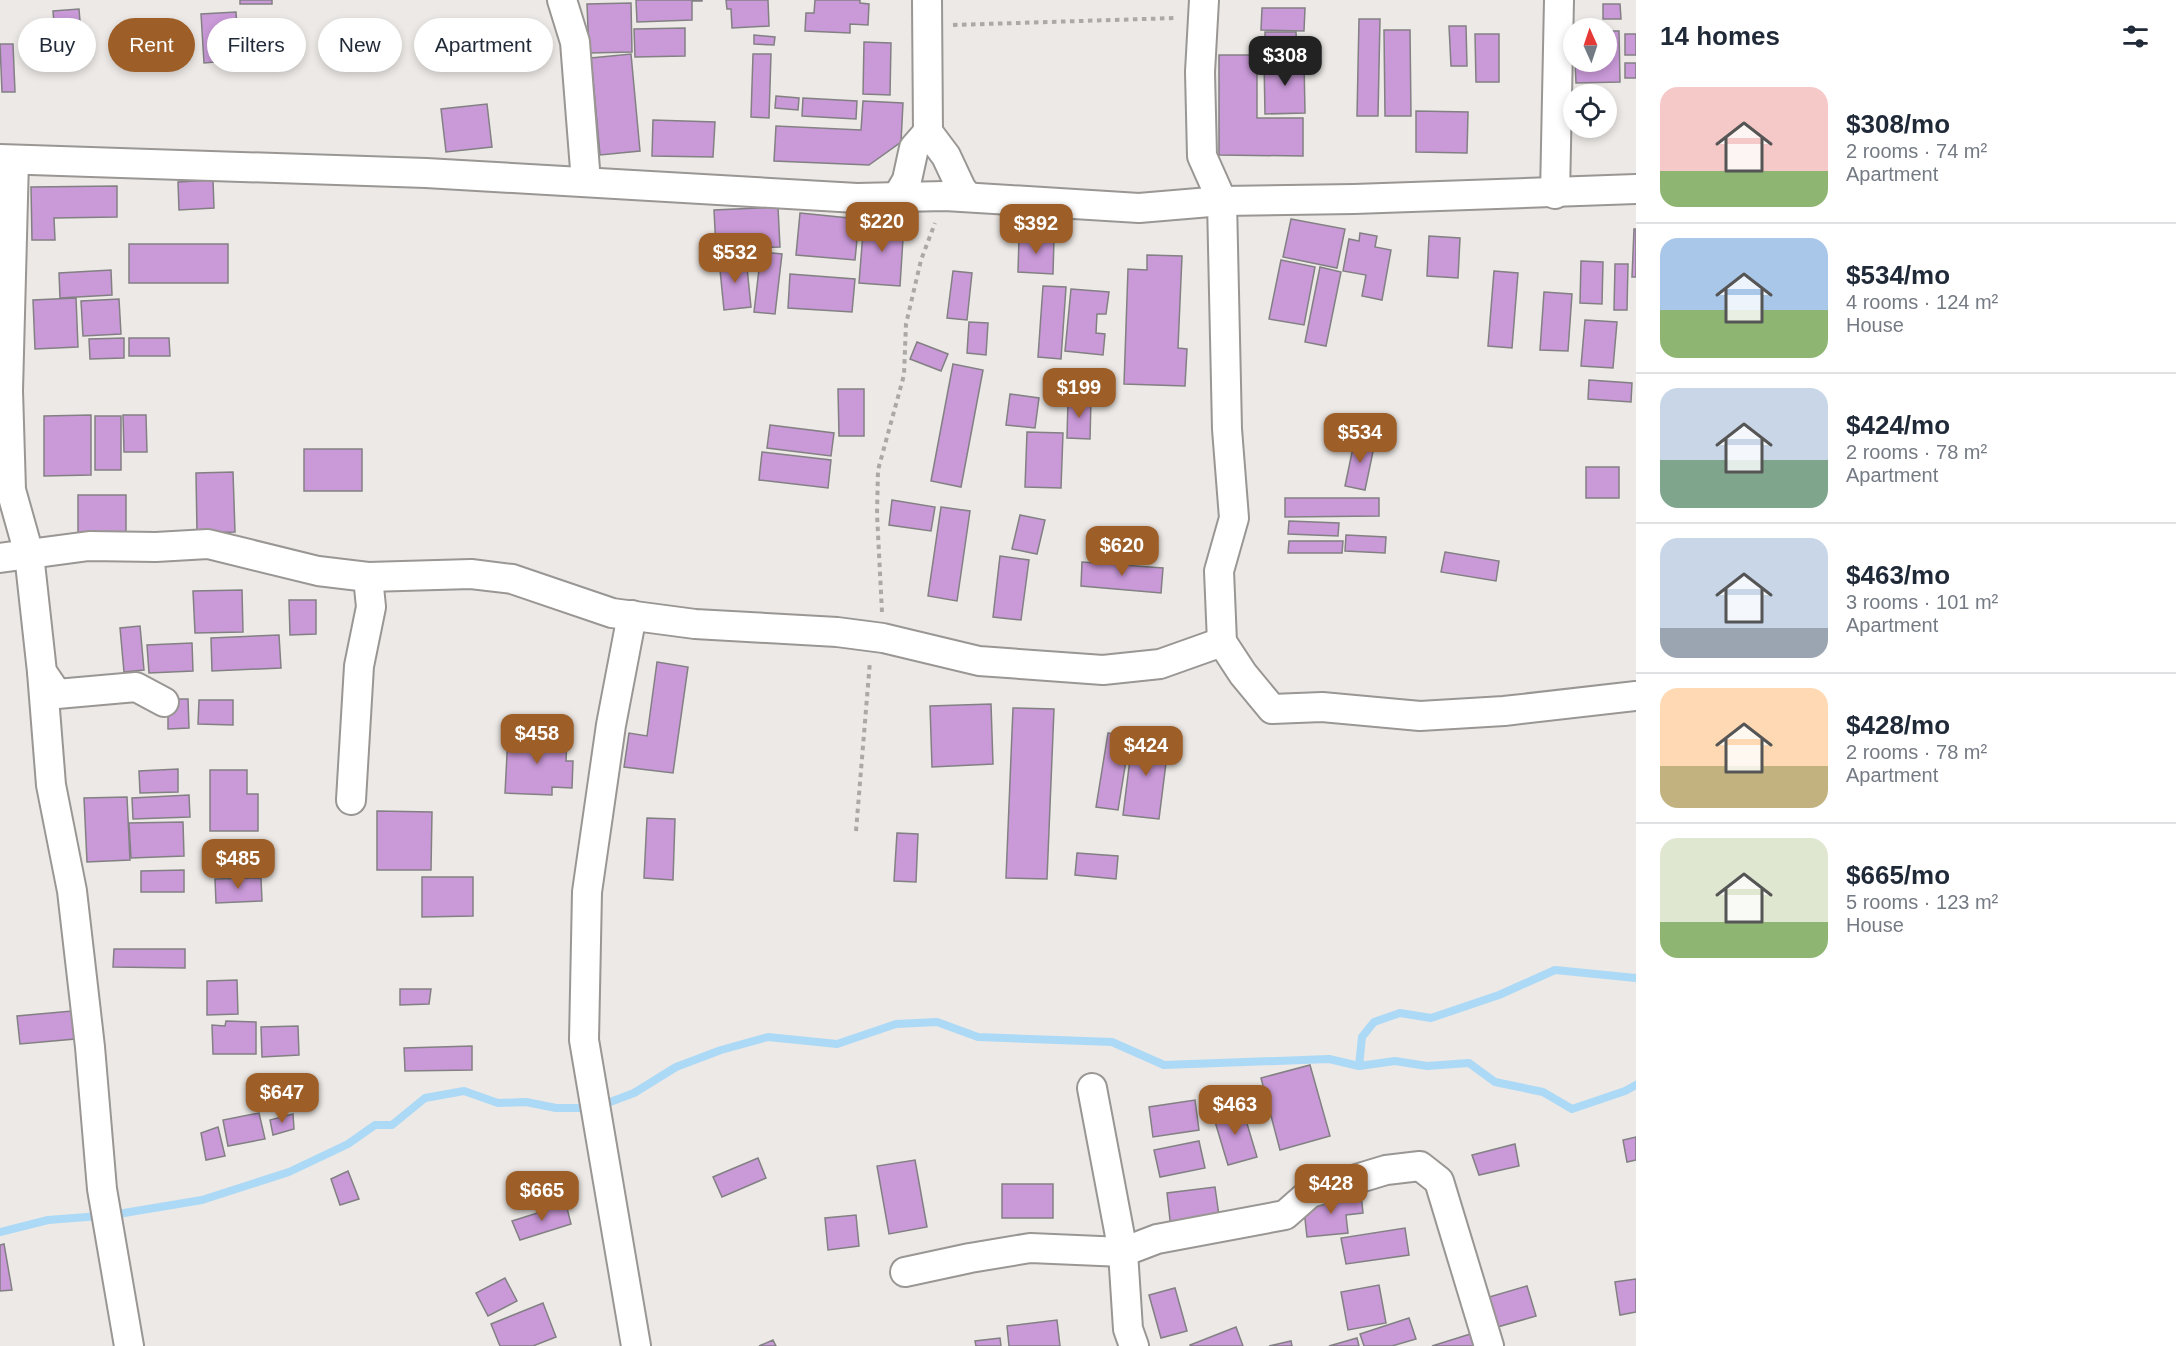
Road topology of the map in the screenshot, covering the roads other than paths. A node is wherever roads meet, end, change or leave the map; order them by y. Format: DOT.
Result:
graph roads {
  1 [pos="562,0"];
  2 [pos="1559,0"];
  3 [pos="1203,8"];
  4 [pos="928,13"];
  5 [pos="928,132"];
  6 [pos="7,160"];
  7 [pos="586,182"];
  8 [pos="1636,189"];
  9 [pos="1555,194"];
  10 [pos="956,196"];
  11 [pos="897,197"];
  12 [pos="1222,201"];
  13 [pos="29,554"];
  14 [pos="0,558"];
  15 [pos="368,577"];
  16 [pos="633,615"];
  17 [pos="1222,642"];
  18 [pos="42,672"];
  19 [pos="1636,696"];
  20 [pos="164,702"];
  21 [pos="351,800"];
  22 [pos="1092,1088"];
  23 [pos="1123,1252"];
  24 [pos="905,1272"];
  25 [pos="129,1346"];
  26 [pos="636,1346"];
  27 [pos="1134,1346"];
  28 [pos="1489,1346"];
  1 -- 7 [label="street"];
  2 -- 9 [label="street"];
  3 -- 12 [label="street"];
  4 -- 5 [label="street"];
  5 -- 10 [label="street"];
  5 -- 11 [label="street"];
  6 -- 7 [label="street"];
  6 -- 13 [label="street"];
  7 -- 11 [label="street"];
  8 -- 9 [label="street"];
  9 -- 12 [label="street"];
  10 -- 11 [label="street"];
  10 -- 12 [label="street"];
  12 -- 17 [label="street"];
  13 -- 14 [label="street"];
  13 -- 15 [label="street"];
  13 -- 18 [label="street"];
  15 -- 16 [label="street"];
  15 -- 21 [label="street"];
  16 -- 17 [label="street"];
  16 -- 26 [label="street"];
  17 -- 19 [label="street"];
  18 -- 20 [label="street"];
  18 -- 25 [label="street"];
  22 -- 23 [label="street"];
  23 -- 24 [label="street"];
  23 -- 27 [label="street"];
  23 -- 28 [label="street"];
}
